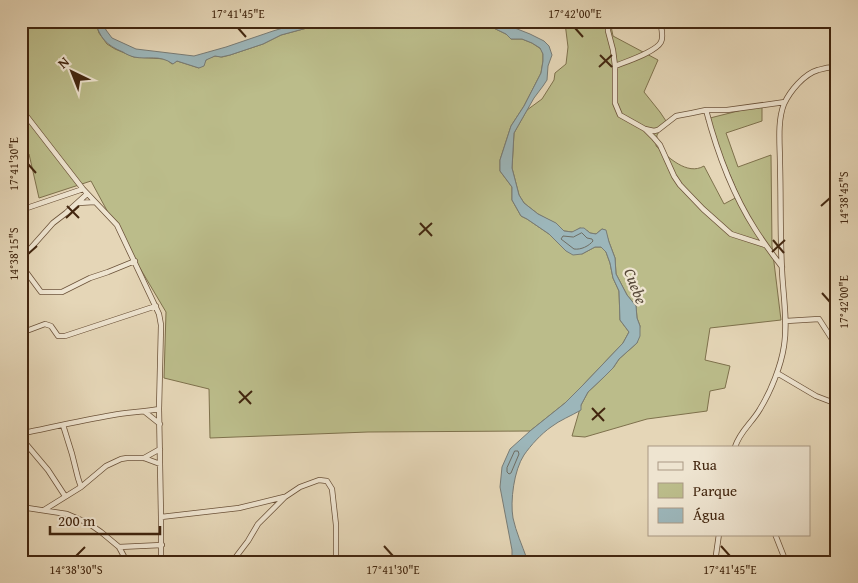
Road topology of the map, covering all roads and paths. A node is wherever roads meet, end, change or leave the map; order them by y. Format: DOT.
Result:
graph roads {
  1 [pos="608,21"];
  2 [pos="660,21"];
  3 [pos="614,66"];
  4 [pos="837,67"];
  5 [pos="785,102"];
  6 [pos="21,109"];
  7 [pos="706,110"];
  8 [pos="645,129"];
  9 [pos="83,189"];
  10 [pos="87,194"];
  11 [pos="95,202"];
  12 [pos="78,203"];
  13 [pos="21,210"];
  14 [pos="766,246"];
  15 [pos="21,259"];
  16 [pos="135,262"];
  17 [pos="21,265"];
  18 [pos="782,267"];
  19 [pos="156,306"];
  20 [pos="786,321"];
  21 [pos="21,333"];
  22 [pos="837,347"];
  23 [pos="777,373"];
  24 [pos="837,404"];
  25 [pos="160,408"];
  26 [pos="145,412"];
  27 [pos="160,424"];
  28 [pos="63,425"];
  29 [pos="22,434"];
  30 [pos="735,446"];
  31 [pos="160,449"];
  32 [pos="144,458"];
  33 [pos="160,464"];
  34 [pos="81,486"];
  35 [pos="64,496"];
  36 [pos="285,497"];
  37 [pos="21,507"];
  38 [pos="44,510"];
  39 [pos="161,517"];
  40 [pos="719,536"];
  41 [pos="776,536"];
  42 [pos="162,545"];
  43 [pos="119,546"];
  44 [pos="128,562"];
  45 [pos="161,562"];
  46 [pos="232,562"];
  47 [pos="334,562"];
  48 [pos="715,562"];
  49 [pos="786,562"];
  1 -- 3 [label="street"];
  2 -- 3 [label="street"];
  3 -- 8 [label="street"];
  4 -- 5 [label="street"];
  5 -- 7 [label="street"];
  5 -- 18 [label="street"];
  6 -- 9 [label="street"];
  7 -- 8 [label="street"];
  7 -- 14 [label="street"];
  8 -- 14 [label="street"];
  9 -- 10 [label="street"];
  9 -- 13 [label="street"];
  10 -- 11 [label="street"];
  10 -- 12 [label="street"];
  11 -- 12 [label="street"];
  11 -- 16 [label="street"];
  12 -- 15 [label="street"];
  14 -- 18 [label="street"];
  16 -- 17 [label="street"];
  16 -- 19 [label="street"];
  18 -- 20 [label="street"];
  19 -- 21 [label="street"];
  19 -- 25 [label="street"];
  20 -- 22 [label="street"];
  20 -- 23 [label="street"];
  23 -- 24 [label="street"];
  23 -- 30 [label="street"];
  25 -- 26 [label="street"];
  25 -- 27 [label="street"];
  26 -- 27 [label="street"];
  26 -- 28 [label="street"];
  27 -- 31 [label="street"];
  28 -- 29 [label="street"];
  28 -- 34 [label="street"];
  29 -- 35 [label="street"];
  31 -- 32 [label="street"];
  31 -- 33 [label="street"];
  32 -- 33 [label="street"];
  32 -- 34 [label="street"];
  33 -- 39 [label="street"];
  34 -- 35 [label="street"];
  35 -- 38 [label="street"];
  36 -- 39 [label="street"];
  36 -- 46 [label="street"];
  36 -- 47 [label="street"];
  37 -- 38 [label="street"];
  38 -- 43 [label="street"];
  39 -- 42 [label="street"];
  40 -- 48 [label="street"];
  41 -- 49 [label="street"];
  42 -- 43 [label="street"];
  42 -- 45 [label="street"];
  43 -- 44 [label="street"];
}
